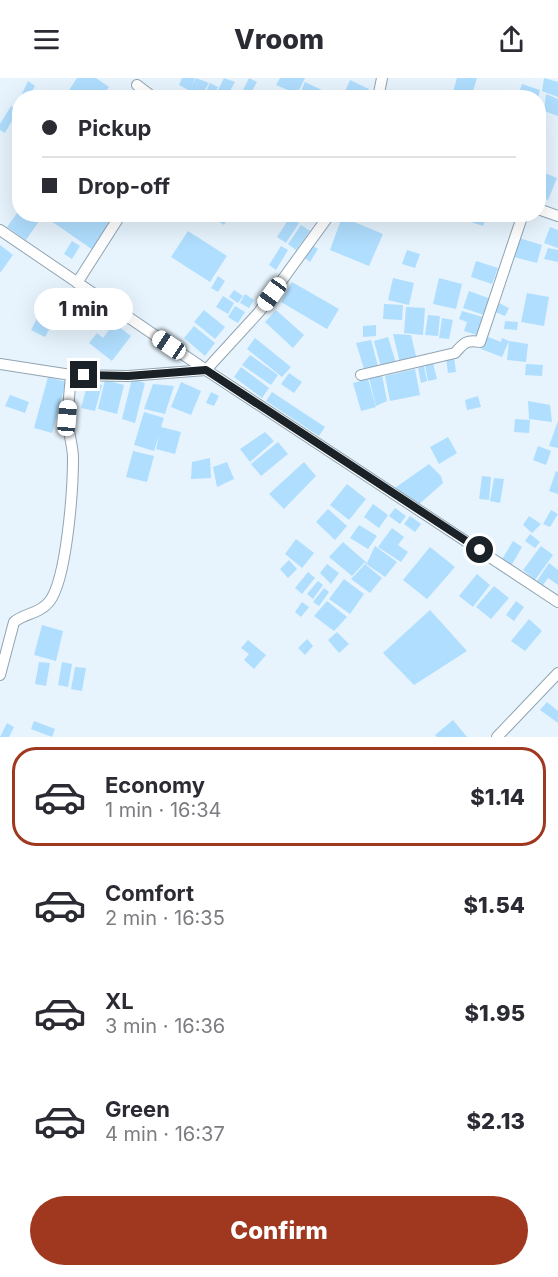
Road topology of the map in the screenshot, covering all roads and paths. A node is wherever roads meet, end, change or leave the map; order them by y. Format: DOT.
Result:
graph roads {
  1 [pos="137,85"];
  2 [pos="144,90"];
  3 [pos="116,222"];
  4 [pos="324,222"];
  5 [pos="520,222"];
  6 [pos="0,230"];
  7 [pos="77,283"];
  8 [pos="0,364"];
  9 [pos="206,370"];
  10 [pos="71,375"];
  11 [pos="361,375"];
  12 [pos="558,602"];
  13 [pos="558,673"];
  14 [pos="0,675"];
  15 [pos="497,737"];
  1 -- 2 [label="street"];
  3 -- 7 [label="street"];
  4 -- 9 [label="street"];
  5 -- 11 [label="street"];
  6 -- 7 [label="street"];
  7 -- 9 [label="street"];
  8 -- 10 [label="street"];
  9 -- 10 [label="street"];
  9 -- 12 [label="street"];
  10 -- 14 [label="street"];
  13 -- 15 [label="street"];
}
